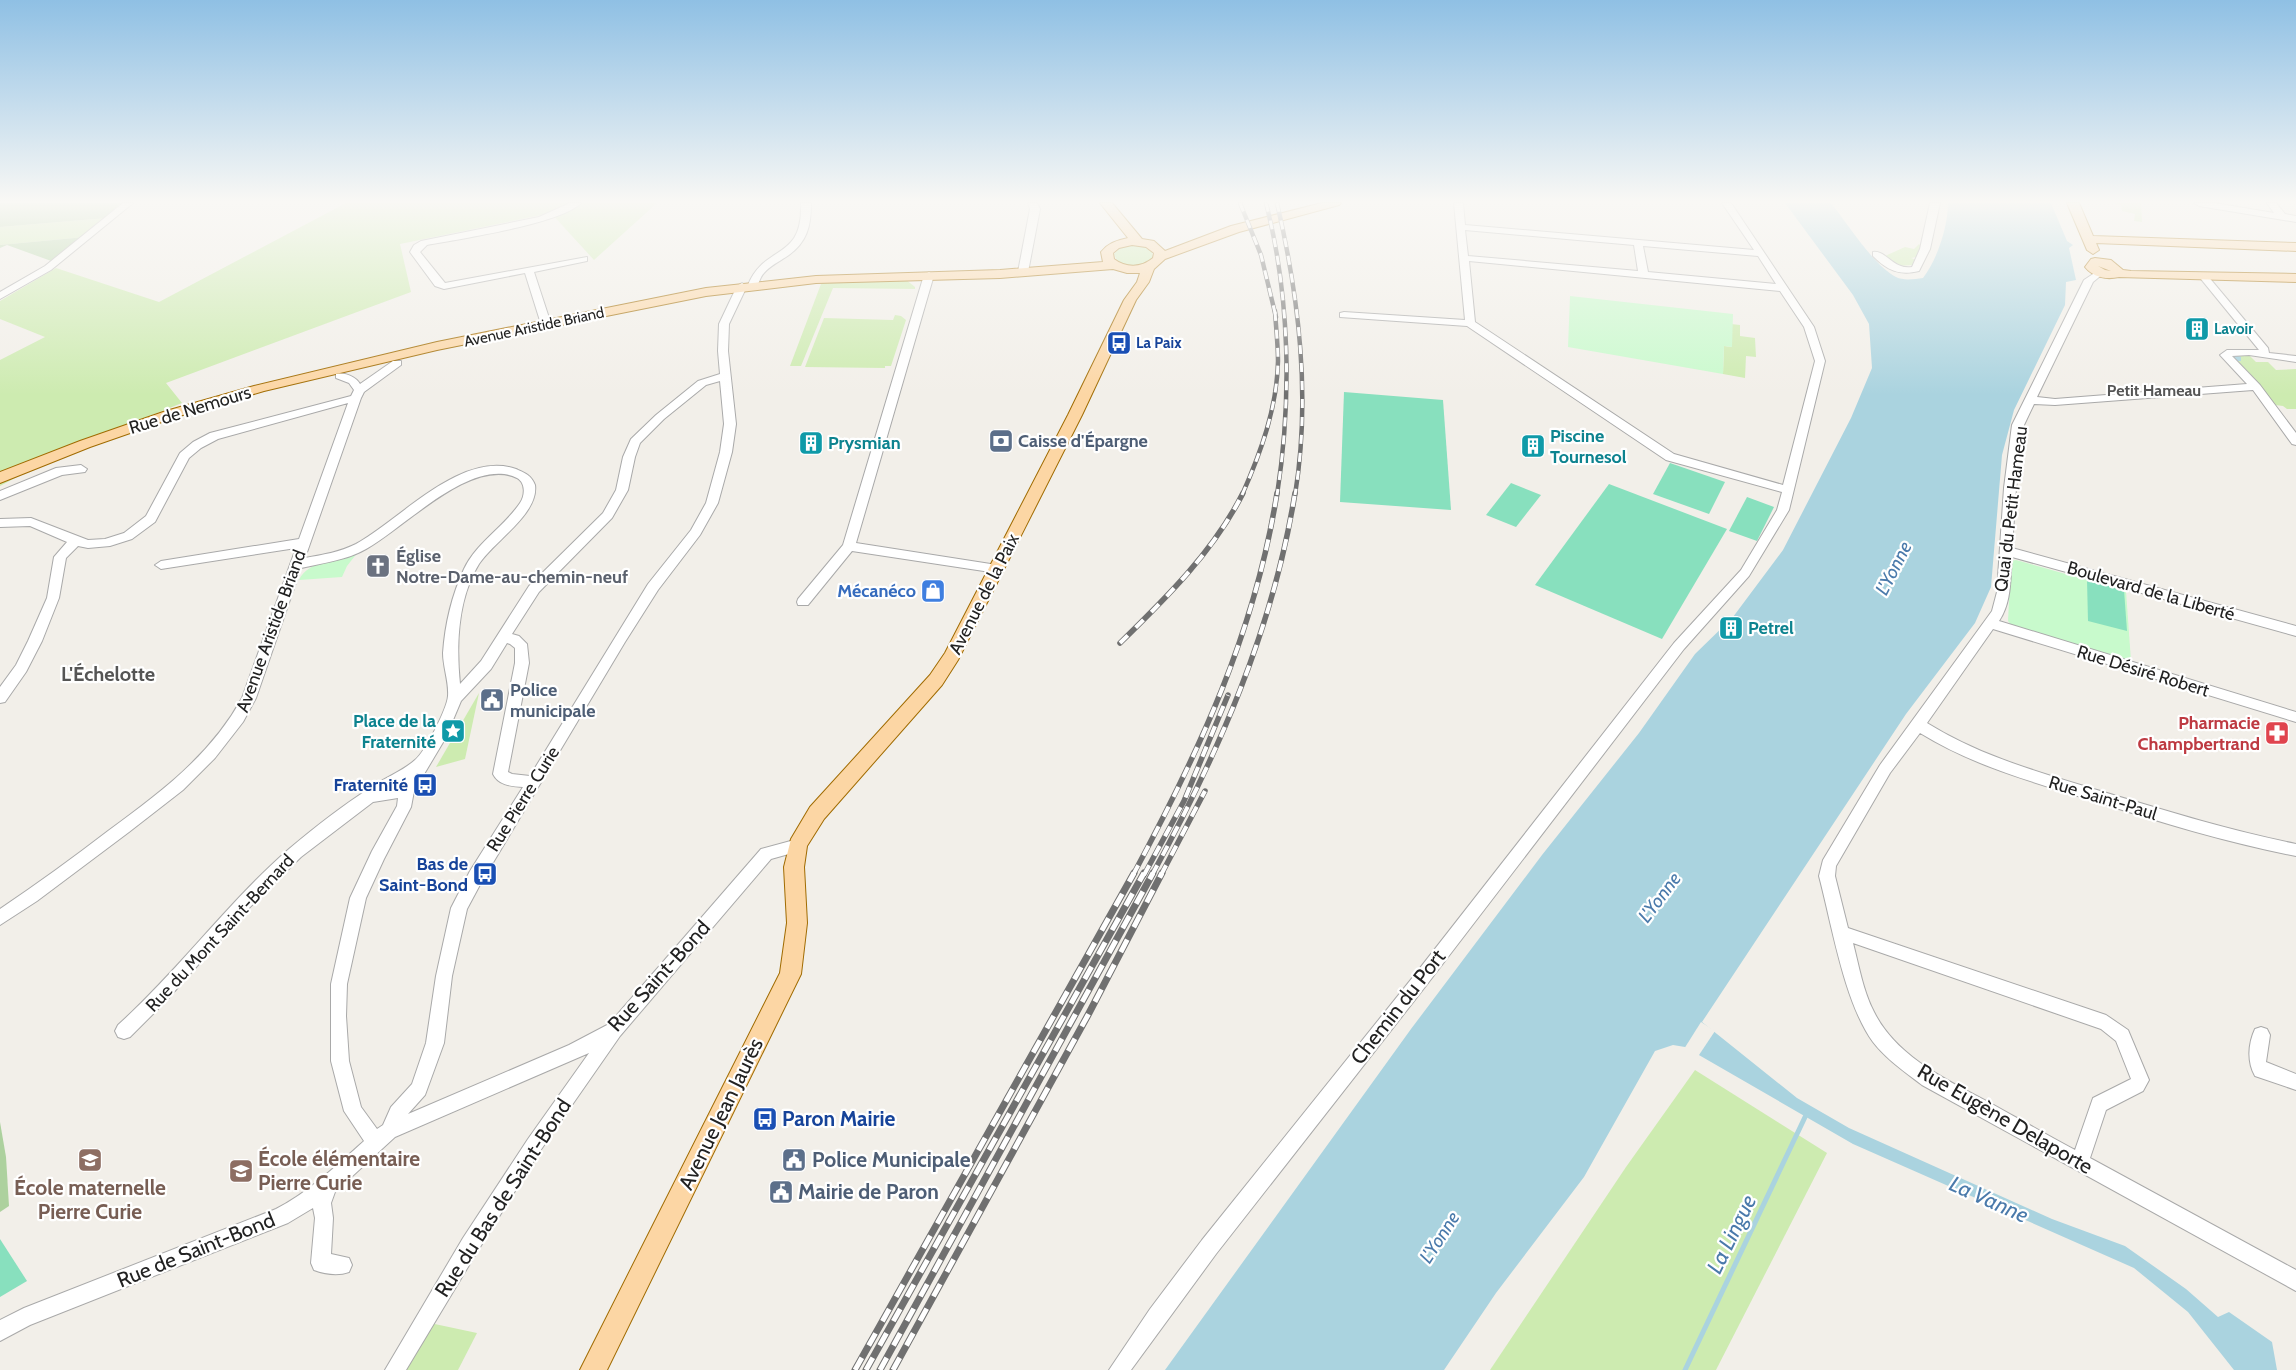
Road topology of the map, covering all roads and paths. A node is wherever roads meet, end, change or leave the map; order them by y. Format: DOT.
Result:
graph roads {
  1 [pos="49,267"];
  2 [pos="426,267"];
  3 [pos="544,267"];
  4 [pos="766,267"];
  5 [pos="1024,267"];
  6 [pos="1075,267"];
  7 [pos="1119,267"];
  8 [pos="1148,267"];
  9 [pos="1464,267"];
  10 [pos="1564,267"];
  11 [pos="1643,267"];
  12 [pos="1770,267"];
  13 [pos="1891,267"];
  14 [pos="1917,267"];
  15 [pos="2099,267"];
  16 [pos="2115,267"];
  17 [pos="529,270"];
  18 [pos="1023,272"];
  19 [pos="1644,274"];
  20 [pos="929,275"];
  21 [pos="2204,276"];
  22 [pos="2296,278"];
  23 [pos="747,285"];
  24 [pos="1782,288"];
  25 [pos="0,296"];
  26 [pos="1127,307"];
  27 [pos="1344,315"];
  28 [pos="1470,323"];
  29 [pos="546,324"];
  30 [pos="2264,355"];
  31 [pos="2296,359"];
  32 [pos="385,365"];
  33 [pos="340,376"];
  34 [pos="725,376"];
  35 [pos="278,385"];
  36 [pos="2256,388"];
  37 [pos="357,391"];
  38 [pos="2030,400"];
  39 [pos="2296,441"];
  40 [pos="81,469"];
  41 [pos="0,478"];
  42 [pos="1789,490"];
  43 [pos="0,496"];
  44 [pos="0,523"];
  45 [pos="75,541"];
  46 [pos="304,542"];
  47 [pos="849,546"];
  48 [pos="2006,551"];
  49 [pos="297,564"];
  50 [pos="161,565"];
  51 [pos="997,569"];
  52 [pos="803,602"];
  53 [pos="1990,623"];
  54 [pos="2296,631"];
  55 [pos="502,638"];
  56 [pos="486,665"];
  57 [pos="452,679"];
  58 [pos="0,698"];
  59 [pos="455,698"];
  60 [pos="2296,717"];
  61 [pos="1918,724"];
  62 [pos="421,764"];
  63 [pos="533,782"];
  64 [pos="363,798"];
  65 [pos="406,799"];
  66 [pos="798,845"];
  67 [pos="2296,850"];
  68 [pos="1828,865"];
  69 [pos="0,918"];
  70 [pos="1843,933"];
  71 [pos="615,1030"];
  72 [pos="124,1031"];
  73 [pos="2262,1035"];
  74 [pos="2296,1082"];
  75 [pos="390,1131"];
  76 [pos="376,1143"];
  77 [pos="2080,1162"];
  78 [pos="327,1186"];
  79 [pos="342,1265"];
  80 [pos="2296,1280"];
  81 [pos="0,1331"];
  82 [pos="395,1370"];
  83 [pos="593,1370"];
  84 [pos="1119,1370"];
  1 -- 25 [label="street"];
  2 -- 17 [label="street"];
  3 -- 17 [label="street"];
  4 -- 23 [label="street, Rue Pierre Curie"];
  5 -- 18 [label="street"];
  6 -- 18 [label="main road, Avenue Aristide Briand"];
  7 -- 26 [label="main road, Avenue de la Paix"];
  8 -- 26 [label="main road"];
  9 -- 28 [label="street"];
  10 -- 19 [label="street"];
  11 -- 19 [label="street"];
  12 -- 24 [label="street, Chemin du Port"];
  13 -- 14 [label="street"];
  15 -- 38 [label="street, Quai du Petit Hameau"];
  16 -- 21 [label="main road"];
  17 -- 29 [label="street"];
  18 -- 20 [label="main road, Avenue Aristide Briand"];
  19 -- 24 [label="street"];
  20 -- 23 [label="main road, Avenue Aristide Briand"];
  20 -- 47 [label="street"];
  21 -- 22 [label="main road"];
  21 -- 30 [label="street"];
  23 -- 29 [label="main road, Avenue Aristide Briand"];
  23 -- 34 [label="street, Rue Pierre Curie"];
  24 -- 42 [label="street, Chemin du Port"];
  26 -- 51 [label="main road, Avenue de la Paix"];
  27 -- 28 [label="street"];
  28 -- 42 [label="street"];
  29 -- 32 [label="main road, Avenue Aristide Briand"];
  30 -- 31 [label="street"];
  30 -- 36 [label="street"];
  32 -- 33 [label="main road"];
  32 -- 35 [label="main road, Rue de Nemours"];
  32 -- 37 [label="street"];
  33 -- 35 [label="main road"];
  33 -- 37 [label="street"];
  34 -- 55 [label="street"];
  34 -- 63 [label="street, Rue Pierre Curie"];
  35 -- 41 [label="main road, Rue de Nemours"];
  36 -- 38 [label="street"];
  36 -- 39 [label="street"];
  37 -- 45 [label="street"];
  37 -- 46 [label="street, Avenue Aristide Briand"];
  38 -- 48 [label="street, Quai du Petit Hameau"];
  40 -- 43 [label="street"];
  42 -- 84 [label="street, Chemin du Port"];
  44 -- 45 [label="street"];
  45 -- 58 [label="street"];
  46 -- 49 [label="street, Avenue Aristide Briand"];
  46 -- 50 [label="street"];
  47 -- 51 [label="street"];
  47 -- 52 [label="street"];
  48 -- 53 [label="street, Quai du Petit Hameau"];
  48 -- 54 [label="street, Boulevard de la Liberté"];
  49 -- 57 [label="street"];
  49 -- 69 [label="street, Avenue Aristide Briand"];
  51 -- 66 [label="main road, Avenue de la Paix"];
  53 -- 60 [label="street, Rue Désiré Robert"];
  53 -- 61 [label="street, Quai du Petit Hameau"];
  55 -- 56 [label="street"];
  55 -- 63 [label="street"];
  56 -- 57 [label="street"];
  56 -- 59 [label="street"];
  57 -- 59 [label="street"];
  59 -- 62 [label="street"];
  61 -- 67 [label="street, Rue Saint-Paul"];
  61 -- 68 [label="street, Quai du Petit Hameau"];
  62 -- 64 [label="street, Rue du Mont Saint-Bernard"];
  62 -- 65 [label="street"];
  63 -- 75 [label="street, Rue Pierre Curie"];
  64 -- 65 [label="street"];
  64 -- 72 [label="street, Rue du Mont Saint-Bernard"];
  65 -- 76 [label="street"];
  66 -- 71 [label="street, Rue Saint-Bond"];
  66 -- 83 [label="main road, Avenue Jean Jaurès"];
  68 -- 70 [label="street, Rue Eugène Delaporte"];
  70 -- 77 [label="street, Rue Eugène Delaporte"];
  70 -- 77 [label="street"];
  71 -- 75 [label="street, Rue Saint-Bond"];
  71 -- 82 [label="street, Rue du Bas de Saint-Bond"];
  73 -- 74 [label="street"];
  75 -- 76 [label="street, Rue de Saint-Bond"];
  76 -- 78 [label="street, Rue de Saint-Bond"];
  77 -- 80 [label="street, Rue Eugène Delaporte"];
  78 -- 79 [label="street"];
  78 -- 81 [label="street, Rue de Saint-Bond"];
}
